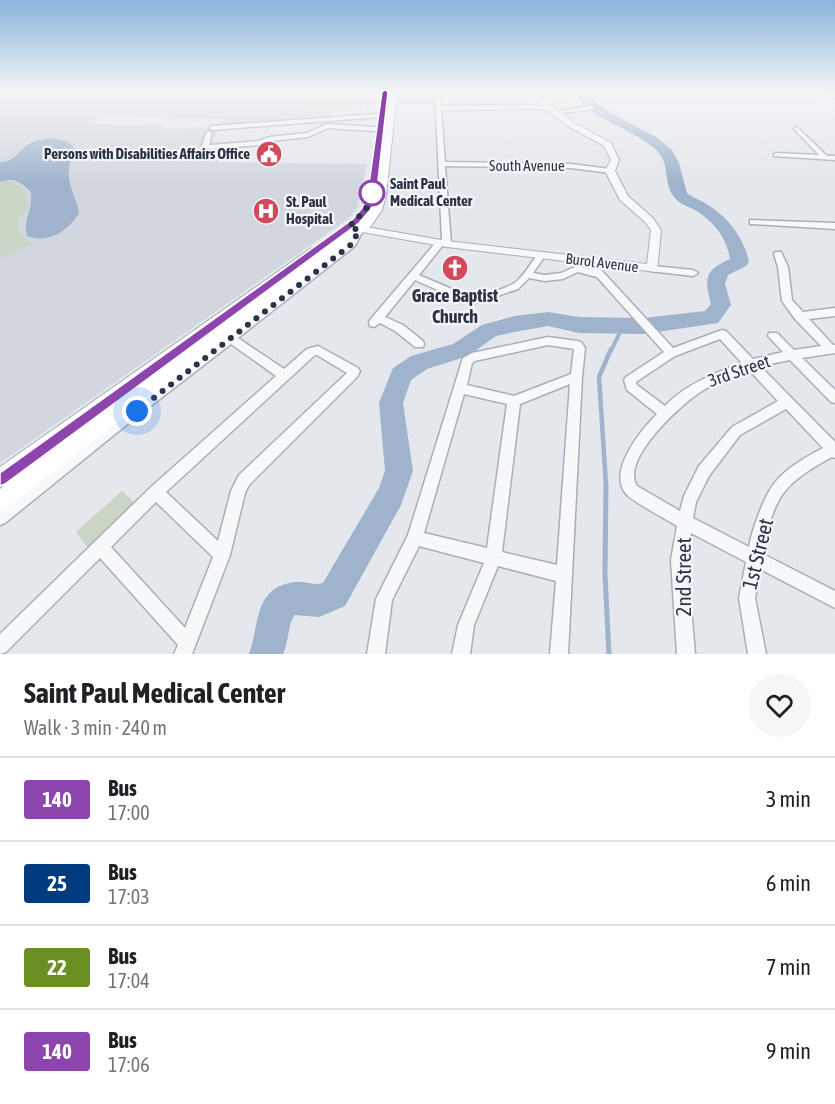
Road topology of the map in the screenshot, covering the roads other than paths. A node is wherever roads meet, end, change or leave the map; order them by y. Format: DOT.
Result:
graph roads {
  1 [pos="327,122"];
  2 [pos="319,123"];
  3 [pos="331,123"];
  4 [pos="384,123"];
  5 [pos="440,123"];
  6 [pos="568,123"];
  7 [pos="797,129"];
  8 [pos="383,130"];
  9 [pos="776,155"];
  10 [pos="826,158"];
  11 [pos="835,158"];
  12 [pos="442,164"];
  13 [pos="610,171"];
  14 [pos="753,222"];
  15 [pos="835,226"];
  16 [pos="354,229"];
  17 [pos="443,244"];
  18 [pos="778,254"];
  19 [pos="541,256"];
  20 [pos="588,261"];
  21 [pos="653,269"];
  22 [pos="693,273"];
  23 [pos="528,275"];
  24 [pos="600,275"];
  25 [pos="414,276"];
  26 [pos="835,312"];
  27 [pos="799,316"];
  28 [pos="227,335"];
  29 [pos="773,336"];
  30 [pos="419,344"];
  31 [pos="833,349"];
  32 [pos="671,353"];
  33 [pos="791,355"];
  34 [pos="752,364"];
  35 [pos="285,376"];
  36 [pos="576,376"];
  37 [pos="460,388"];
  38 [pos="834,395"];
  39 [pos="514,401"];
  40 [pos="788,402"];
  41 [pos="664,412"];
  42 [pos="834,450"];
  43 [pos="0,478"];
  44 [pos="156,492"];
  45 [pos="0,501"];
  46 [pos="0,518"];
  47 [pos="685,522"];
  48 [pos="415,538"];
  49 [pos="100,547"];
  50 [pos="222,555"];
  51 [pos="494,556"];
  52 [pos="754,557"];
  53 [pos="564,575"];
  54 [pos="835,600"];
  55 [pos="0,646"];
  56 [pos="185,649"];
  57 [pos="376,654"];
  58 [pos="461,654"];
  59 [pos="559,654"];
  60 [pos="686,654"];
  61 [pos="757,654"];
  1 -- 2 [label="street"];
  3 -- 8 [label="street"];
  4 -- 8 [label="main road"];
  5 -- 12 [label="street"];
  6 -- 13 [label="street, Burol Avenue"];
  7 -- 10 [label="street"];
  8 -- 16 [label="main road"];
  9 -- 10 [label="street"];
  10 -- 11 [label="street"];
  12 -- 13 [label="street, South Avenue"];
  12 -- 17 [label="street"];
  13 -- 21 [label="street, Burol Avenue"];
  14 -- 15 [label="street"];
  16 -- 17 [label="street, Burol Avenue"];
  16 -- 28 [label="main road"];
  16 -- 43 [label="main road"];
  17 -- 19 [label="street, Burol Avenue"];
  17 -- 25 [label="street"];
  18 -- 27 [label="street"];
  19 -- 20 [label="street, Burol Avenue"];
  19 -- 23 [label="street"];
  20 -- 21 [label="street, Burol Avenue"];
  20 -- 24 [label="street"];
  21 -- 22 [label="street"];
  23 -- 24 [label="street"];
  23 -- 25 [label="street"];
  24 -- 32 [label="street"];
  25 -- 30 [label="street"];
  26 -- 27 [label="street"];
  27 -- 31 [label="street"];
  28 -- 35 [label="street"];
  28 -- 45 [label="main road"];
  28 -- 46 [label="street"];
  29 -- 33 [label="street"];
  31 -- 33 [label="street, 3rd Street"];
  32 -- 34 [label="street"];
  32 -- 41 [label="street"];
  33 -- 34 [label="street, 3rd Street"];
  33 -- 38 [label="street"];
  34 -- 40 [label="street"];
  34 -- 41 [label="street, 3rd Street"];
  35 -- 44 [label="street"];
  35 -- 50 [label="street"];
  36 -- 37 [label="street"];
  36 -- 39 [label="street"];
  36 -- 53 [label="street"];
  37 -- 39 [label="street"];
  37 -- 48 [label="street"];
  39 -- 51 [label="street"];
  40 -- 42 [label="street"];
  40 -- 47 [label="street, 2nd Street"];
  41 -- 47 [label="street, 3rd Street"];
  42 -- 52 [label="street, 1st Street"];
  44 -- 49 [label="street"];
  44 -- 50 [label="street"];
  47 -- 52 [label="street"];
  47 -- 60 [label="street, 2nd Street"];
  48 -- 51 [label="street"];
  48 -- 57 [label="street"];
  49 -- 55 [label="street"];
  49 -- 56 [label="street"];
  50 -- 56 [label="street"];
  51 -- 53 [label="street"];
  51 -- 58 [label="street"];
  52 -- 54 [label="street"];
  52 -- 61 [label="street, 1st Street"];
  53 -- 59 [label="street"];
}
